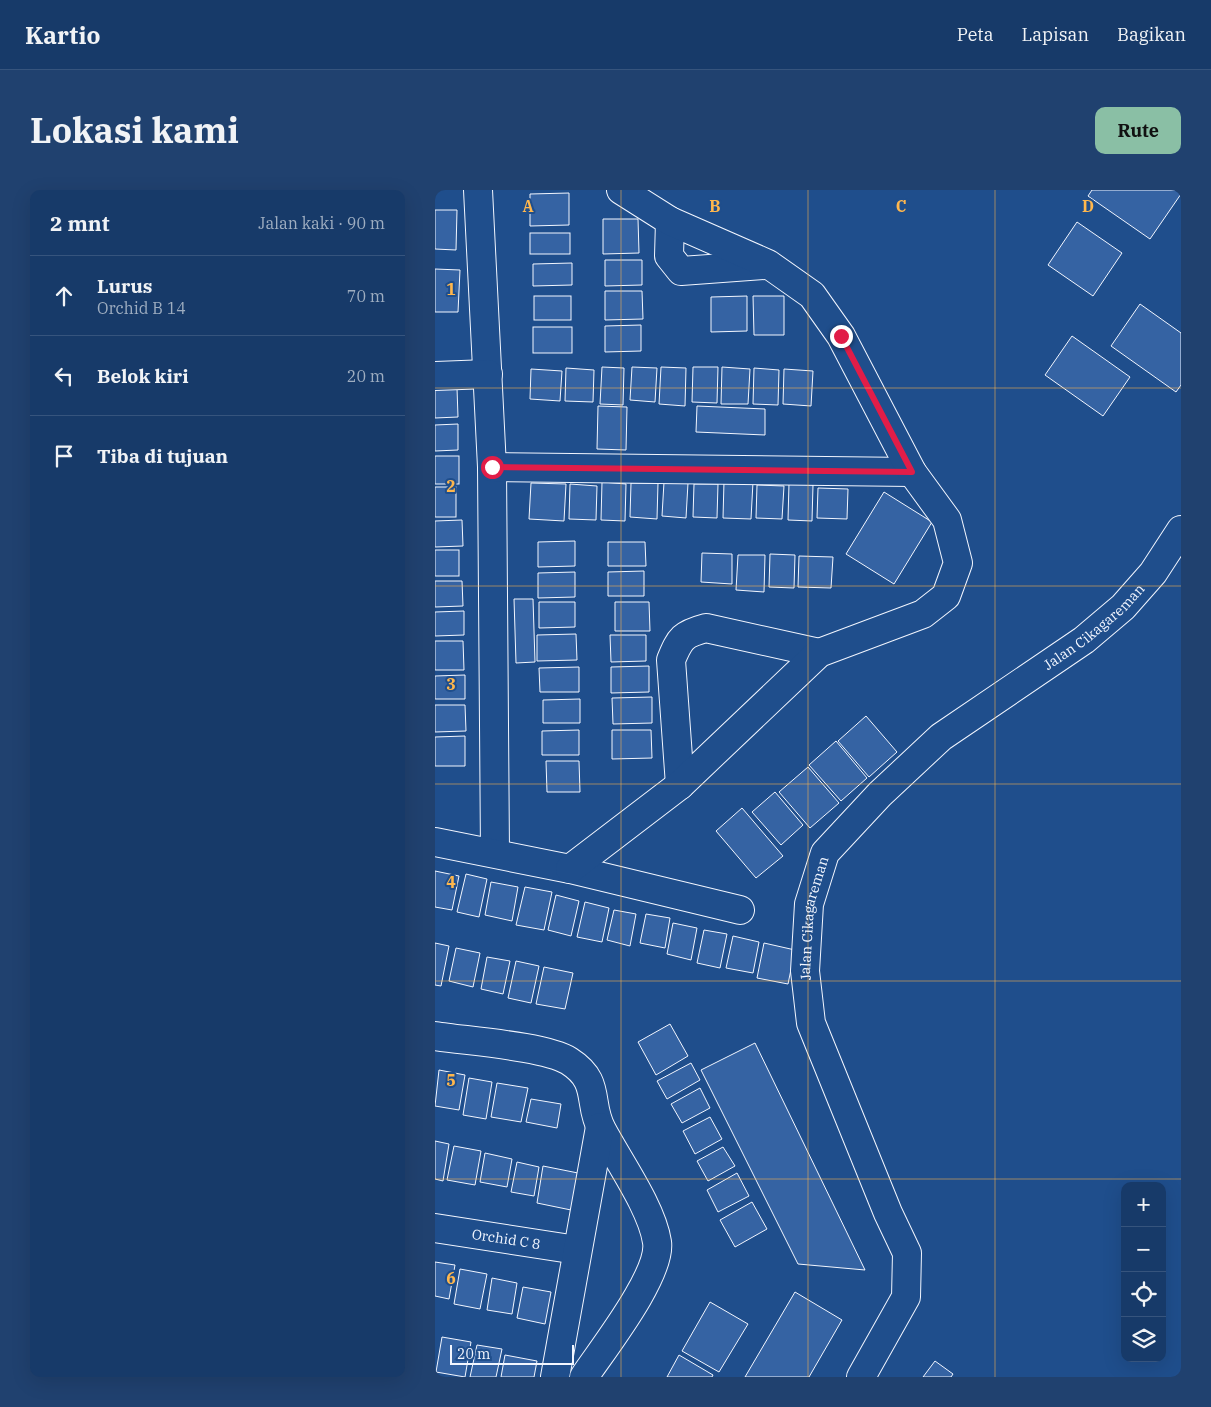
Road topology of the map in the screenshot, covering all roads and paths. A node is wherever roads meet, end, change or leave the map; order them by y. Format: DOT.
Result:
graph roads {
  1 [pos="479,190"];
  2 [pos="621,190"];
  3 [pos="670,221"];
  4 [pos="768,264"];
  5 [pos="488,374"];
  6 [pos="435,376"];
  7 [pos="492,467"];
  8 [pos="912,472"];
  9 [pos="1181,530"];
  10 [pos="819,653"];
  11 [pos="680,784"];
  12 [pos="435,842"];
  13 [pos="495,853"];
  14 [pos="570,868"];
  15 [pos="740,910"];
  16 [pos="435,1036"];
  17 [pos="600,1127"];
  18 [pos="435,1228"];
  19 [pos="577,1250"];
  20 [pos="555,1377"];
  21 [pos="583,1377"];
  22 [pos="861,1377"];
  1 -- 5 [label="street"];
  2 -- 3 [label="street"];
  3 -- 4 [label="street"];
  3 -- 4 [label="street"];
  4 -- 8 [label="street"];
  5 -- 6 [label="street"];
  5 -- 7 [label="street"];
  7 -- 8 [label="street"];
  7 -- 13 [label="street"];
  8 -- 10 [label="street"];
  9 -- 22 [label="street, Jalan Cikagareman"];
  10 -- 11 [label="street"];
  10 -- 11 [label="street"];
  11 -- 14 [label="street"];
  12 -- 13 [label="street"];
  13 -- 14 [label="street"];
  14 -- 15 [label="street"];
  16 -- 17 [label="street"];
  17 -- 19 [label="street"];
  17 -- 21 [label="street"];
  18 -- 19 [label="street, Orchid C 8"];
  19 -- 20 [label="street"];
}
